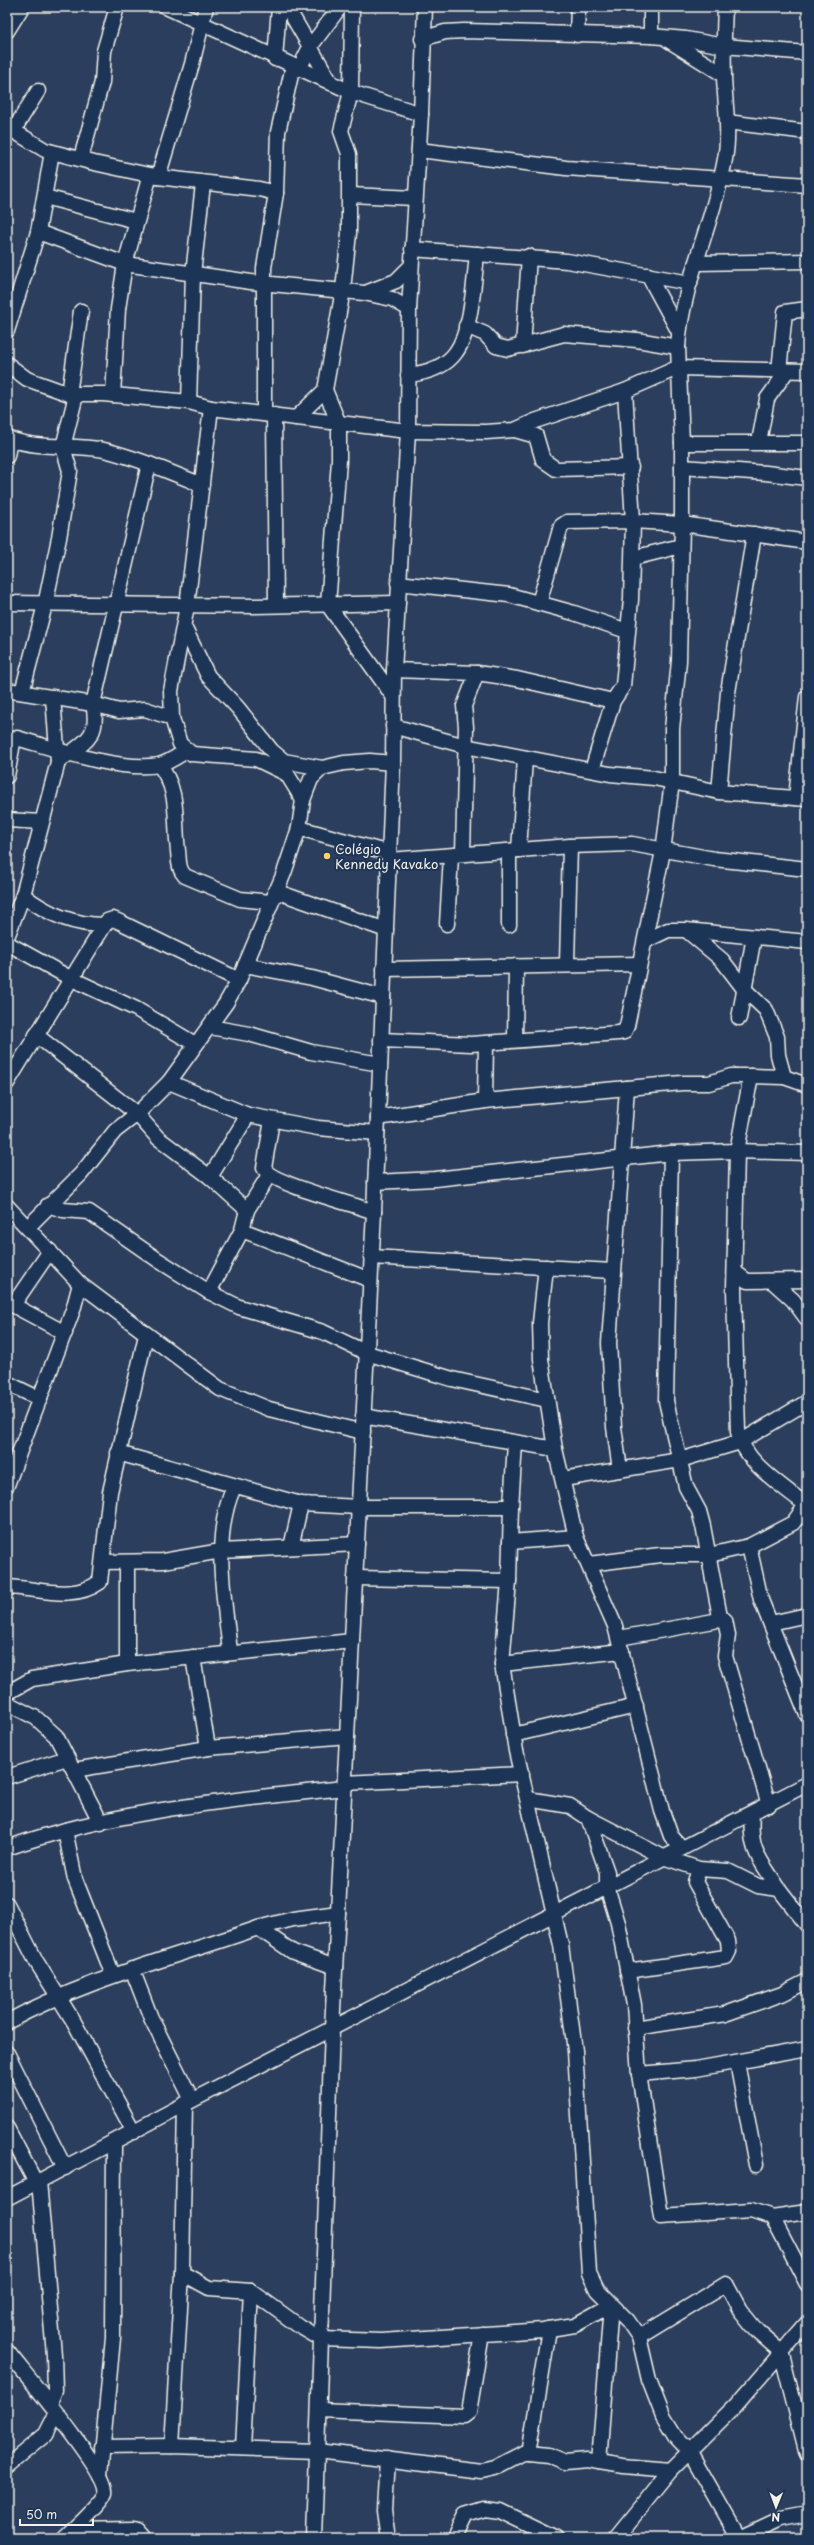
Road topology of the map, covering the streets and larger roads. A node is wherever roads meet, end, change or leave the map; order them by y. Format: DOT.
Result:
graph roads {
  1 [pos="22,7"];
  2 [pos="117,7"];
  3 [pos="166,7"];
  4 [pos="206,7"];
  5 [pos="279,7"];
  6 [pos="287,7"];
  7 [pos="340,7"];
  8 [pos="352,7"];
  9 [pos="425,7"];
  10 [pos="578,7"];
  11 [pos="651,7"];
  12 [pos="725,7"];
  13 [pos="203,25"];
  14 [pos="7,31"];
  15 [pos="578,35"];
  16 [pos="658,37"];
  17 [pos="422,39"];
  18 [pos="310,46"];
  19 [pos="724,46"];
  20 [pos="807,53"];
  21 [pos="275,59"];
  22 [pos="296,68"];
  23 [pos="724,75"];
  24 [pos="330,83"];
  25 [pos="38,91"];
  26 [pos="352,92"];
  27 [pos="421,114"];
  28 [pos="727,122"];
  29 [pos="10,129"];
  30 [pos="807,132"];
  31 [pos="419,150"];
  32 [pos="52,152"];
  33 [pos="81,158"];
  34 [pos="154,176"];
  35 [pos="721,178"];
  36 [pos="203,184"];
  37 [pos="807,185"];
  38 [pos="276,193"];
  39 [pos="350,195"];
  40 [pos="45,197"];
  41 [pos="415,198"];
  42 [pos="136,221"];
  43 [pos="38,232"];
  44 [pos="412,249"];
  45 [pos="477,254"];
  46 [pos="529,256"];
  47 [pos="807,262"];
  48 [pos="696,263"];
  49 [pos="125,264"];
  50 [pos="411,266"];
  51 [pos="193,274"];
  52 [pos="648,275"];
  53 [pos="264,283"];
  54 [pos="690,283"];
  55 [pos="343,290"];
  56 [pos="364,293"];
  57 [pos="409,309"];
  58 [pos="807,309"];
  59 [pos="81,312"];
  60 [pos="466,326"];
  61 [pos="7,331"];
  62 [pos="679,332"];
  63 [pos="523,346"];
  64 [pos="678,347"];
  65 [pos="7,364"];
  66 [pos="677,368"];
  67 [pos="783,371"];
  68 [pos="807,371"];
  69 [pos="408,375"];
  70 [pos="326,390"];
  71 [pos="625,391"];
  72 [pos="72,394"];
  73 [pos="113,395"];
  74 [pos="189,402"];
  75 [pos="211,408"];
  76 [pos="269,414"];
  77 [pos="296,418"];
  78 [pos="339,424"];
  79 [pos="515,430"];
  80 [pos="408,431"];
  81 [pos="8,439"];
  82 [pos="760,442"];
  83 [pos="682,443"];
  84 [pos="807,443"];
  85 [pos="63,447"];
  86 [pos="7,456"];
  87 [pos="149,464"];
  88 [pos="631,467"];
  89 [pos="682,468"];
  90 [pos="807,478"];
  91 [pos="202,485"];
  92 [pos="633,521"];
  93 [pos="682,524"];
  94 [pos="754,534"];
  95 [pos="807,542"];
  96 [pos="681,546"];
  97 [pos="633,558"];
  98 [pos="398,583"];
  99 [pos="7,603"];
  100 [pos="539,603"];
  101 [pos="398,604"];
  102 [pos="45,605"];
  103 [pos="114,605"];
  104 [pos="276,605"];
  105 [pos="328,605"];
  106 [pos="187,606"];
  107 [pos="184,627"];
  108 [pos="627,631"];
  109 [pos="394,670"];
  110 [pos="477,673"];
  111 [pos="7,690"];
  112 [pos="22,692"];
  113 [pos="393,696"];
  114 [pos="53,697"];
  115 [pos="807,697"];
  116 [pos="613,701"];
  117 [pos="93,704"];
  118 [pos="172,718"];
  119 [pos="393,726"];
  120 [pos="465,746"];
  121 [pos="186,751"];
  122 [pos="61,755"];
  123 [pos="525,758"];
  124 [pos="163,763"];
  125 [pos="393,763"];
  126 [pos="286,767"];
  127 [pos="322,768"];
  128 [pos="592,770"];
  129 [pos="7,776"];
  130 [pos="672,782"];
  131 [pos="719,792"];
  132 [pos="802,799"];
  133 [pos="303,800"];
  134 [pos="7,820"];
  135 [pos="41,822"];
  136 [pos="299,828"];
  137 [pos="570,846"];
  138 [pos="514,850"];
  139 [pos="663,851"];
  140 [pos="457,855"];
  141 [pos="389,857"];
  142 [pos="807,869"];
  143 [pos="23,895"];
  144 [pos="272,896"];
  145 [pos="650,916"];
  146 [pos="447,924"];
  147 [pos="104,925"];
  148 [pos="509,925"];
  149 [pos="386,930"];
  150 [pos="668,930"];
  151 [pos="686,930"];
  152 [pos="7,937"];
  153 [pos="754,937"];
  154 [pos="645,941"];
  155 [pos="807,942"];
  156 [pos="7,943"];
  157 [pos="567,964"];
  158 [pos="639,964"];
  159 [pos="245,966"];
  160 [pos="516,966"];
  161 [pos="384,969"];
  162 [pos="70,978"];
  163 [pos="239,980"];
  164 [pos="744,989"];
  165 [pos="383,997"];
  166 [pos="739,1018"];
  167 [pos="210,1027"];
  168 [pos="36,1035"];
  169 [pos="381,1040"];
  170 [pos="514,1040"];
  171 [pos="486,1043"];
  172 [pos="195,1044"];
  173 [pos="778,1055"];
  174 [pos="380,1064"];
  175 [pos="11,1068"];
  176 [pos="756,1076"];
  177 [pos="784,1077"];
  178 [pos="169,1082"];
  179 [pos="7,1083"];
  180 [pos="807,1085"];
  181 [pos="627,1088"];
  182 [pos="485,1101"];
  183 [pos="137,1114"];
  184 [pos="248,1115"];
  185 [pos="378,1118"];
  186 [pos="272,1120"];
  187 [pos="377,1133"];
  188 [pos="738,1151"];
  189 [pos="671,1153"];
  190 [pos="807,1153"];
  191 [pos="623,1158"];
  192 [pos="269,1175"];
  193 [pos="210,1177"];
  194 [pos="375,1182"];
  195 [pos="48,1205"];
  196 [pos="7,1206"];
  197 [pos="247,1210"];
  198 [pos="374,1212"];
  199 [pos="28,1227"];
  200 [pos="242,1230"];
  201 [pos="50,1251"];
  202 [pos="371,1257"];
  203 [pos="546,1267"];
  204 [pos="612,1271"];
  205 [pos="734,1272"];
  206 [pos="370,1280"];
  207 [pos="807,1280"];
  208 [pos="747,1281"];
  209 [pos="773,1282"];
  210 [pos="80,1284"];
  211 [pos="734,1290"];
  212 [pos="209,1292"];
  213 [pos="10,1303"];
  214 [pos="807,1319"];
  215 [pos="65,1333"];
  216 [pos="146,1335"];
  217 [pos="366,1353"];
  218 [pos="7,1383"];
  219 [pos="40,1399"];
  220 [pos="547,1400"];
  221 [pos="807,1402"];
  222 [pos="363,1416"];
  223 [pos="363,1432"];
  224 [pos="740,1442"];
  225 [pos="515,1443"];
  226 [pos="555,1449"];
  227 [pos="118,1453"];
  228 [pos="680,1460"];
  229 [pos="10,1468"];
  230 [pos="620,1470"];
  231 [pos="563,1479"];
  232 [pos="7,1485"];
  233 [pos="234,1487"];
  234 [pos="301,1504"];
  235 [pos="807,1505"];
  236 [pos="359,1507"];
  237 [pos="511,1508"];
  238 [pos="576,1536"];
  239 [pos="510,1542"];
  240 [pos="357,1544"];
  241 [pos="749,1546"];
  242 [pos="291,1547"];
  243 [pos="221,1551"];
  244 [pos="709,1555"];
  245 [pos="103,1562"];
  246 [pos="127,1563"];
  247 [pos="590,1564"];
  248 [pos="355,1578"];
  249 [pos="509,1581"];
  250 [pos="7,1587"];
  251 [pos="807,1615"];
  252 [pos="720,1617"];
  253 [pos="771,1623"];
  254 [pos="352,1641"];
  255 [pos="620,1644"];
  256 [pos="230,1652"];
  257 [pos="193,1657"];
  258 [pos="127,1664"];
  259 [pos="502,1664"];
  260 [pos="7,1693"];
  261 [pos="7,1703"];
  262 [pos="636,1706"];
  263 [pos="807,1715"];
  264 [pos="347,1736"];
  265 [pos="513,1736"];
  266 [pos="208,1748"];
  267 [pos="71,1764"];
  268 [pos="522,1774"];
  269 [pos="7,1777"];
  270 [pos="807,1784"];
  271 [pos="344,1785"];
  272 [pos="528,1799"];
  273 [pos="769,1805"];
  274 [pos="752,1814"];
  275 [pos="588,1818"];
  276 [pos="101,1823"];
  277 [pos="65,1830"];
  278 [pos="7,1848"];
  279 [pos="682,1848"];
  280 [pos="663,1857"];
  281 [pos="699,1868"];
  282 [pos="607,1886"];
  283 [pos="779,1889"];
  284 [pos="7,1904"];
  285 [pos="338,1913"];
  286 [pos="554,1914"];
  287 [pos="807,1925"];
  288 [pos="258,1928"];
  289 [pos="335,1968"];
  290 [pos="132,1969"];
  291 [pos="627,1971"];
  292 [pos="113,1975"];
  293 [pos="807,1981"];
  294 [pos="58,1996"];
  295 [pos="7,2022"];
  296 [pos="636,2028"];
  297 [pos="332,2029"];
  298 [pos="807,2049"];
  299 [pos="7,2053"];
  300 [pos="737,2062"];
  301 [pos="638,2074"];
  302 [pos="188,2102"];
  303 [pos="7,2128"];
  304 [pos="134,2132"];
  305 [pos="114,2142"];
  306 [pos="756,2165"];
  307 [pos="65,2168"];
  308 [pos="37,2182"];
  309 [pos="7,2198"];
  310 [pos="807,2212"];
  311 [pos="772,2217"];
  312 [pos="182,2273"];
  313 [pos="807,2284"];
  314 [pos="251,2291"];
  315 [pos="611,2305"];
  316 [pos="807,2323"];
  317 [pos="549,2329"];
  318 [pos="482,2334"];
  319 [pos="639,2337"];
  320 [pos="321,2339"];
  321 [pos="7,2351"];
  322 [pos="781,2352"];
  323 [pos="53,2409"];
  324 [pos="319,2410"];
  325 [pos="804,2423"];
  326 [pos="69,2431"];
  327 [pos="46,2434"];
  328 [pos="172,2446"];
  329 [pos="102,2447"];
  330 [pos="243,2448"];
  331 [pos="317,2451"];
  332 [pos="690,2452"];
  333 [pos="530,2453"];
  334 [pos="807,2454"];
  335 [pos="388,2459"];
  336 [pos="599,2462"];
  337 [pos="7,2466"];
  338 [pos="671,2470"];
  339 [pos="100,2476"];
  340 [pos="807,2514"];
  341 [pos="74,2534"];
  342 [pos="146,2538"];
  343 [pos="314,2538"];
  344 [pos="388,2538"];
  345 [pos="454,2538"];
  346 [pos="556,2538"];
  347 [pos="616,2538"];
  348 [pos="739,2538"];
  1 -- 14 [label="street"];
  2 -- 33 [label="street"];
  3 -- 13 [label="street"];
  4 -- 13 [label="street"];
  5 -- 21 [label="street"];
  6 -- 18 [label="street"];
  7 -- 18 [label="street"];
  8 -- 26 [label="street"];
  9 -- 17 [label="street"];
  10 -- 15 [label="street"];
  11 -- 16 [label="street"];
  12 -- 19 [label="street"];
  13 -- 21 [label="street"];
  13 -- 34 [label="street"];
  15 -- 16 [label="street"];
  15 -- 17 [label="street"];
  16 -- 19 [label="street"];
  16 -- 23 [label="street"];
  17 -- 27 [label="street"];
  18 -- 22 [label="street"];
  18 -- 24 [label="street"];
  19 -- 20 [label="street"];
  19 -- 23 [label="street"];
  21 -- 22 [label="street"];
  22 -- 24 [label="street"];
  22 -- 38 [label="street"];
  23 -- 28 [label="street"];
  24 -- 26 [label="street"];
  25 -- 29 [label="street"];
  26 -- 27 [label="street"];
  26 -- 39 [label="street"];
  27 -- 31 [label="street"];
  28 -- 30 [label="street"];
  28 -- 35 [label="street"];
  29 -- 32 [label="street"];
  31 -- 35 [label="street"];
  31 -- 41 [label="street"];
  32 -- 33 [label="street"];
  32 -- 40 [label="street"];
  33 -- 34 [label="street"];
  34 -- 36 [label="street"];
  34 -- 42 [label="street"];
  35 -- 37 [label="street"];
  35 -- 48 [label="street"];
  36 -- 38 [label="street"];
  36 -- 51 [label="street"];
  38 -- 53 [label="street"];
  39 -- 41 [label="street"];
  39 -- 55 [label="street"];
  40 -- 42 [label="street"];
  40 -- 43 [label="street"];
  41 -- 44 [label="street"];
  42 -- 49 [label="street"];
  43 -- 49 [label="street"];
  43 -- 61 [label="street"];
  44 -- 45 [label="street"];
  44 -- 50 [label="street"];
  45 -- 46 [label="street"];
  45 -- 60 [label="street"];
  46 -- 52 [label="street"];
  46 -- 63 [label="street"];
  47 -- 48 [label="street"];
  48 -- 54 [label="street"];
  49 -- 51 [label="street"];
  49 -- 73 [label="street"];
  50 -- 56 [label="street"];
  50 -- 57 [label="street"];
  51 -- 53 [label="street"];
  51 -- 74 [label="street"];
  52 -- 54 [label="street"];
  52 -- 62 [label="street"];
  53 -- 55 [label="street"];
  53 -- 76 [label="street"];
  54 -- 62 [label="street"];
  55 -- 56 [label="street"];
  55 -- 70 [label="street"];
  56 -- 57 [label="street"];
  57 -- 69 [label="street"];
  58 -- 67 [label="street"];
  59 -- 72 [label="street"];
  60 -- 63 [label="street"];
  60 -- 69 [label="street"];
  62 -- 64 [label="street"];
  63 -- 64 [label="street"];
  64 -- 66 [label="street"];
  65 -- 72 [label="street"];
  66 -- 67 [label="street"];
  66 -- 71 [label="street"];
  66 -- 83 [label="street"];
  67 -- 68 [label="street"];
  67 -- 82 [label="street"];
  69 -- 80 [label="street"];
  70 -- 77 [label="street"];
  70 -- 78 [label="street"];
  71 -- 79 [label="street"];
  71 -- 88 [label="street"];
  72 -- 73 [label="street"];
  72 -- 85 [label="street"];
  73 -- 74 [label="street"];
  74 -- 75 [label="street"];
  75 -- 76 [label="street"];
  75 -- 91 [label="street"];
  76 -- 77 [label="street"];
  76 -- 104 [label="street"];
  77 -- 78 [label="street"];
  78 -- 80 [label="street"];
  78 -- 105 [label="street"];
  79 -- 80 [label="street"];
  79 -- 88 [label="street"];
  80 -- 98 [label="street"];
  81 -- 85 [label="street"];
  81 -- 86 [label="street"];
  82 -- 83 [label="street"];
  82 -- 84 [label="street"];
  83 -- 89 [label="street"];
  85 -- 87 [label="street"];
  85 -- 102 [label="street"];
  87 -- 91 [label="street"];
  87 -- 103 [label="street"];
  88 -- 92 [label="street"];
  89 -- 90 [label="street"];
  89 -- 93 [label="street"];
  91 -- 106 [label="street"];
  92 -- 93 [label="street"];
  92 -- 97 [label="street"];
  92 -- 100 [label="street"];
  93 -- 94 [label="street"];
  93 -- 96 [label="street"];
  94 -- 95 [label="street"];
  94 -- 131 [label="street"];
  96 -- 97 [label="street"];
  96 -- 130 [label="street"];
  97 -- 108 [label="street"];
  98 -- 100 [label="street"];
  98 -- 101 [label="street"];
  99 -- 102 [label="street"];
  100 -- 108 [label="street"];
  101 -- 105 [label="street"];
  101 -- 109 [label="street"];
  102 -- 103 [label="street"];
  102 -- 112 [label="street"];
  103 -- 106 [label="street"];
  103 -- 117 [label="street"];
  104 -- 105 [label="street"];
  104 -- 106 [label="street"];
  105 -- 113 [label="street"];
  106 -- 107 [label="street"];
  107 -- 118 [label="street"];
  107 -- 126 [label="street"];
  108 -- 116 [label="street"];
  109 -- 110 [label="street"];
  109 -- 113 [label="street"];
  110 -- 116 [label="street"];
  110 -- 120 [label="street"];
  111 -- 112 [label="street"];
  112 -- 114 [label="street"];
  113 -- 119 [label="street"];
  114 -- 117 [label="street"];
  114 -- 122 [label="street"];
  115 -- 132 [label="street"];
  116 -- 128 [label="street"];
  117 -- 118 [label="street"];
  117 -- 122 [label="street"];
  118 -- 121 [label="street"];
  119 -- 120 [label="street"];
  119 -- 125 [label="street"];
  120 -- 123 [label="street"];
  120 -- 140 [label="street"];
  121 -- 124 [label="street"];
  121 -- 126 [label="street"];
  122 -- 124 [label="street"];
  122 -- 129 [label="street"];
  122 -- 135 [label="street"];
  123 -- 128 [label="street"];
  123 -- 138 [label="street"];
  124 -- 144 [label="street"];
  125 -- 127 [label="street"];
  125 -- 141 [label="street"];
  126 -- 127 [label="street"];
  126 -- 133 [label="street"];
  127 -- 133 [label="street"];
  128 -- 130 [label="street"];
  130 -- 131 [label="street"];
  130 -- 139 [label="street"];
  131 -- 132 [label="street"];
  133 -- 136 [label="street"];
  134 -- 135 [label="street"];
  135 -- 143 [label="street"];
  136 -- 141 [label="street"];
  136 -- 144 [label="street"];
  137 -- 138 [label="street"];
  137 -- 139 [label="street"];
  137 -- 157 [label="street"];
  138 -- 140 [label="street"];
  138 -- 148 [label="street"];
  139 -- 142 [label="street"];
  139 -- 145 [label="street"];
  140 -- 141 [label="street"];
  140 -- 146 [label="street"];
  141 -- 149 [label="street"];
  143 -- 147 [label="street"];
  143 -- 152 [label="street"];
  144 -- 149 [label="street"];
  144 -- 159 [label="street"];
  145 -- 150 [label="street"];
  145 -- 154 [label="street"];
  147 -- 162 [label="street"];
  147 -- 163 [label="street"];
  149 -- 161 [label="street"];
  150 -- 151 [label="street"];
  150 -- 154 [label="street"];
  151 -- 153 [label="street"];
  151 -- 164 [label="street"];
  153 -- 155 [label="street"];
  153 -- 164 [label="street"];
  154 -- 158 [label="street"];
  156 -- 162 [label="street"];
  157 -- 158 [label="street"];
  157 -- 160 [label="street"];
  158 -- 170 [label="street"];
  159 -- 163 [label="street"];
  159 -- 165 [label="street"];
  160 -- 161 [label="street"];
  160 -- 170 [label="street"];
  161 -- 165 [label="street"];
  162 -- 168 [label="street"];
  162 -- 172 [label="street"];
  163 -- 167 [label="street"];
  164 -- 166 [label="street"];
  164 -- 173 [label="street"];
  165 -- 169 [label="street"];
  167 -- 172 [label="street"];
  167 -- 174 [label="street"];
  168 -- 175 [label="street"];
  168 -- 183 [label="street"];
  169 -- 171 [label="street"];
  169 -- 174 [label="street"];
  170 -- 171 [label="street"];
  171 -- 182 [label="street"];
  172 -- 178 [label="street"];
  173 -- 176 [label="street"];
  173 -- 177 [label="street"];
  174 -- 185 [label="street"];
  175 -- 179 [label="street"];
  176 -- 177 [label="street"];
  176 -- 181 [label="street"];
  176 -- 188 [label="street"];
  177 -- 180 [label="street"];
  178 -- 183 [label="street"];
  178 -- 184 [label="street"];
  181 -- 182 [label="street"];
  181 -- 191 [label="street"];
  182 -- 185 [label="street"];
  183 -- 193 [label="street"];
  183 -- 195 [label="street"];
  184 -- 186 [label="street"];
  184 -- 193 [label="street"];
  185 -- 187 [label="street"];
  186 -- 187 [label="street"];
  186 -- 192 [label="street"];
  187 -- 194 [label="street"];
  188 -- 189 [label="street"];
  188 -- 190 [label="street"];
  188 -- 205 [label="street"];
  189 -- 191 [label="street"];
  189 -- 228 [label="street"];
  191 -- 194 [label="street"];
  191 -- 204 [label="street"];
  192 -- 197 [label="street"];
  192 -- 198 [label="street"];
  193 -- 197 [label="street"];
  194 -- 198 [label="street"];
  195 -- 199 [label="street"];
  195 -- 212 [label="street"];
  196 -- 199 [label="street"];
  197 -- 200 [label="street"];
  198 -- 202 [label="street"];
  199 -- 201 [label="street"];
  200 -- 206 [label="street"];
  200 -- 212 [label="street"];
  201 -- 210 [label="street"];
  201 -- 213 [label="street"];
  202 -- 203 [label="street"];
  202 -- 206 [label="street"];
  203 -- 204 [label="street"];
  203 -- 220 [label="street"];
  204 -- 230 [label="street"];
  205 -- 208 [label="street"];
  205 -- 211 [label="street"];
  206 -- 217 [label="street"];
  207 -- 209 [label="street"];
  208 -- 209 [label="street"];
  208 -- 211 [label="street"];
  209 -- 214 [label="street"];
  210 -- 215 [label="street"];
  210 -- 216 [label="street"];
  211 -- 224 [label="street"];
  212 -- 217 [label="street"];
  213 -- 215 [label="street"];
  215 -- 219 [label="street"];
  216 -- 223 [label="street"];
  216 -- 227 [label="street"];
  217 -- 220 [label="street"];
  217 -- 222 [label="street"];
  218 -- 219 [label="street"];
  219 -- 229 [label="street"];
  220 -- 226 [label="street"];
  221 -- 224 [label="street"];
  222 -- 223 [label="street"];
  222 -- 225 [label="street"];
  223 -- 236 [label="street"];
  224 -- 228 [label="street"];
  224 -- 235 [label="street"];
  225 -- 226 [label="street"];
  225 -- 237 [label="street"];
  226 -- 231 [label="street"];
  227 -- 233 [label="street"];
  227 -- 245 [label="street"];
  228 -- 230 [label="street"];
  228 -- 244 [label="street"];
  229 -- 232 [label="street"];
  230 -- 231 [label="street"];
  231 -- 238 [label="street"];
  233 -- 234 [label="street"];
  233 -- 243 [label="street"];
  234 -- 236 [label="street"];
  234 -- 242 [label="street"];
  235 -- 241 [label="street"];
  236 -- 237 [label="street"];
  236 -- 240 [label="street"];
  237 -- 239 [label="street"];
  238 -- 239 [label="street"];
  238 -- 247 [label="street"];
  239 -- 249 [label="street"];
  240 -- 242 [label="street"];
  240 -- 248 [label="street"];
  241 -- 244 [label="street"];
  241 -- 253 [label="street"];
  242 -- 243 [label="street"];
  243 -- 246 [label="street"];
  243 -- 256 [label="street"];
  244 -- 247 [label="street"];
  244 -- 252 [label="street"];
  245 -- 246 [label="street"];
  245 -- 250 [label="street"];
  246 -- 258 [label="street"];
  247 -- 255 [label="street"];
  248 -- 249 [label="street"];
  248 -- 254 [label="street"];
  249 -- 259 [label="street"];
  251 -- 253 [label="street"];
  252 -- 255 [label="street"];
  252 -- 273 [label="street"];
  253 -- 263 [label="street"];
  254 -- 256 [label="street"];
  254 -- 264 [label="street"];
  255 -- 259 [label="street"];
  255 -- 262 [label="street"];
  256 -- 257 [label="street"];
  257 -- 258 [label="street"];
  257 -- 266 [label="street"];
  258 -- 260 [label="street"];
  259 -- 265 [label="street"];
  261 -- 267 [label="street"];
  262 -- 265 [label="street"];
  262 -- 279 [label="street"];
  264 -- 266 [label="street"];
  264 -- 271 [label="street"];
  265 -- 268 [label="street"];
  266 -- 267 [label="street"];
  267 -- 269 [label="street"];
  267 -- 276 [label="street"];
  268 -- 271 [label="street"];
  268 -- 272 [label="street"];
  270 -- 273 [label="street"];
  271 -- 276 [label="street"];
  271 -- 285 [label="street"];
  272 -- 275 [label="street"];
  272 -- 286 [label="street"];
  273 -- 274 [label="street"];
  274 -- 279 [label="street"];
  274 -- 283 [label="street"];
  275 -- 280 [label="street"];
  275 -- 282 [label="street"];
  276 -- 277 [label="street"];
  277 -- 278 [label="street"];
  277 -- 292 [label="street"];
  279 -- 280 [label="street"];
  280 -- 281 [label="street"];
  280 -- 282 [label="street"];
  281 -- 283 [label="street"];
  281 -- 291 [label="street"];
  282 -- 286 [label="street"];
  282 -- 291 [label="street"];
  283 -- 287 [label="street"];
  284 -- 294 [label="street"];
  285 -- 288 [label="street"];
  285 -- 289 [label="street"];
  286 -- 297 [label="street"];
  286 -- 315 [label="street"];
  288 -- 289 [label="street"];
  288 -- 290 [label="street"];
  289 -- 297 [label="street"];
  290 -- 292 [label="street"];
  290 -- 302 [label="street"];
  291 -- 296 [label="street"];
  292 -- 294 [label="street"];
  293 -- 296 [label="street"];
  294 -- 295 [label="street"];
  294 -- 304 [label="street"];
  296 -- 301 [label="street"];
  297 -- 302 [label="street"];
  297 -- 320 [label="street"];
  298 -- 300 [label="street"];
  299 -- 307 [label="street"];
  300 -- 301 [label="street"];
  300 -- 306 [label="street"];
  301 -- 311 [label="street"];
  302 -- 304 [label="street"];
  302 -- 312 [label="street"];
  303 -- 308 [label="street"];
  304 -- 305 [label="street"];
  305 -- 307 [label="street"];
  305 -- 329 [label="street"];
  307 -- 308 [label="street"];
  308 -- 309 [label="street"];
  308 -- 323 [label="street"];
  310 -- 311 [label="street"];
  311 -- 313 [label="street"];
  312 -- 314 [label="street"];
  312 -- 328 [label="street"];
  314 -- 320 [label="street"];
  314 -- 330 [label="street"];
  315 -- 317 [label="street"];
  315 -- 319 [label="street"];
  315 -- 336 [label="street"];
  316 -- 322 [label="street"];
  317 -- 318 [label="street"];
  317 -- 333 [label="street"];
  318 -- 320 [label="street"];
  318 -- 324 [label="street"];
  319 -- 322 [label="street"];
  319 -- 332 [label="street"];
  320 -- 324 [label="street"];
  321 -- 323 [label="street"];
  322 -- 325 [label="street"];
  322 -- 332 [label="street"];
  323 -- 326 [label="street"];
  323 -- 327 [label="street"];
  324 -- 331 [label="street"];
  325 -- 334 [label="street"];
  326 -- 327 [label="street"];
  326 -- 339 [label="street"];
  327 -- 337 [label="street"];
  328 -- 329 [label="street"];
  328 -- 330 [label="street"];
  329 -- 339 [label="street"];
  330 -- 331 [label="street"];
  331 -- 335 [label="street"];
  331 -- 343 [label="street"];
  332 -- 338 [label="street"];
  332 -- 348 [label="street"];
  333 -- 335 [label="street"];
  333 -- 336 [label="street"];
  335 -- 344 [label="street"];
  336 -- 338 [label="street"];
  338 -- 347 [label="street"];
  339 -- 341 [label="street"];
  340 -- 348 [label="street"];
  341 -- 342 [label="street"];
  345 -- 346 [label="street"];
}
